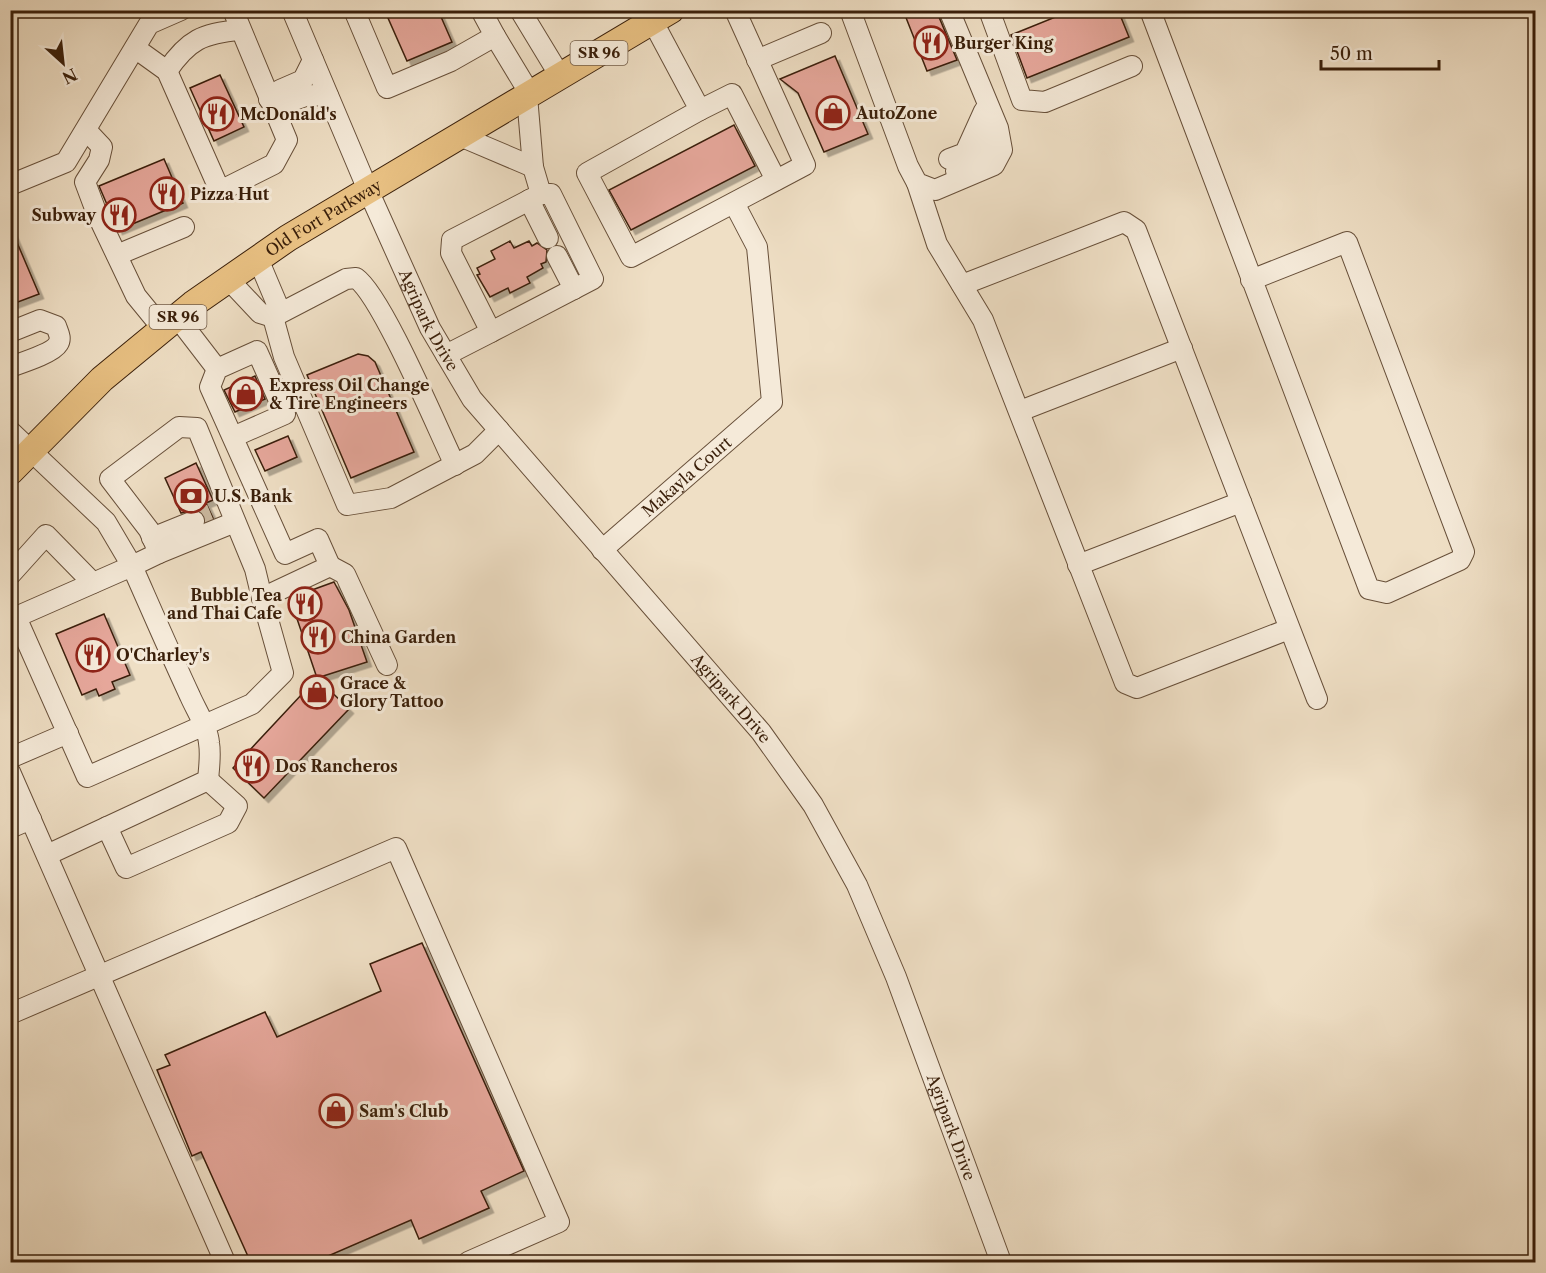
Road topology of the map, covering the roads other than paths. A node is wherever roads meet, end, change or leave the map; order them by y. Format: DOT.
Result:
graph roads {
  1 [pos="181,10"];
  2 [pos="233,10"];
  3 [pos="292,10"];
  4 [pos="481,10"];
  5 [pos="520,10"];
  6 [pos="735,10"];
  7 [pos="942,10"];
  8 [pos="949,10"];
  9 [pos="1150,10"];
  10 [pos="356,11"];
  11 [pos="851,11"];
  12 [pos="995,12"];
  13 [pos="662,16"];
  14 [pos="240,30"];
  15 [pos="821,33"];
  16 [pos="495,36"];
  17 [pos="135,48"];
  18 [pos="313,60"];
  19 [pos="758,60"];
  20 [pos="1132,66"];
  21 [pos="167,71"];
  22 [pos="560,76"];
  23 [pos="529,95"];
  24 [pos="328,96"];
  25 [pos="268,99"];
  26 [pos="700,110"];
  27 [pos="86,130"];
  28 [pos="460,136"];
  29 [pos="951,166"];
  30 [pos="532,167"];
  31 [pos="776,180"];
  32 [pos="917,183"];
  33 [pos="10,185"];
  34 [pos="368,190"];
  35 [pos="535,197"];
  36 [pos="734,203"];
  37 [pos="184,226"];
  38 [pos="548,238"];
  39 [pos="117,255"];
  40 [pos="557,256"];
  41 [pos="258,259"];
  42 [pos="229,280"];
  43 [pos="1251,280"];
  44 [pos="962,285"];
  45 [pos="574,289"];
  46 [pos="273,317"];
  47 [pos="170,323"];
  48 [pos="10,332"];
  49 [pos="491,332"];
  50 [pos="1182,348"];
  51 [pos="446,355"];
  52 [pos="10,367"];
  53 [pos="217,369"];
  54 [pos="1020,411"];
  55 [pos="10,430"];
  56 [pos="500,430"];
  57 [pos="233,437"];
  58 [pos="30,450"];
  59 [pos="455,465"];
  60 [pos="10,472"];
  61 [pos="1241,502"];
  62 [pos="217,516"];
  63 [pos="156,545"];
  64 [pos="602,550"];
  65 [pos="285,554"];
  66 [pos="1078,565"];
  67 [pos="132,566"];
  68 [pos="330,566"];
  69 [pos="255,569"];
  70 [pos="10,574"];
  71 [pos="93,583"];
  72 [pos="262,598"];
  73 [pos="13,611"];
  74 [pos="1289,629"];
  75 [pos="387,665"];
  76 [pos="1317,699"];
  77 [pos="203,725"];
  78 [pos="68,733"];
  79 [pos="10,758"];
  80 [pos="10,772"];
  81 [pos="208,780"];
  82 [pos="31,819"];
  83 [pos="107,827"];
  84 [pos="10,828"];
  85 [pos="47,855"];
  86 [pos="100,976"];
  87 [pos="10,1014"];
  88 [pos="225,1263"];
  89 [pos="468,1263"];
  90 [pos="1001,1263"];
  1 -- 17 [label="street"];
  2 -- 14 [label="street"];
  3 -- 18 [label="street, Agripark Drive"];
  4 -- 16 [label="street"];
  5 -- 22 [label="street"];
  6 -- 19 [label="street"];
  7 -- 29 [label="street"];
  8 -- 32 [label="street"];
  9 -- 43 [label="street"];
  10 -- 16 [label="street"];
  11 -- 32 [label="street"];
  12 -- 20 [label="street"];
  13 -- 22 [label="main road, Old Fort Parkway / SR 96"];
  13 -- 26 [label="street"];
  14 -- 21 [label="street"];
  14 -- 25 [label="street"];
  15 -- 19 [label="street"];
  16 -- 23 [label="street"];
  17 -- 21 [label="street"];
  17 -- 27 [label="street"];
  18 -- 24 [label="street, Agripark Drive"];
  18 -- 25 [label="street"];
  19 -- 31 [label="street"];
  21 -- 25 [label="street"];
  22 -- 23 [label="main road, Old Fort Parkway / SR 96"];
  23 -- 28 [label="main road, Old Fort Parkway / SR 96"];
  23 -- 30 [label="street"];
  24 -- 25 [label="street"];
  24 -- 34 [label="street, Agripark Drive"];
  26 -- 31 [label="street"];
  26 -- 36 [label="street"];
  27 -- 33 [label="street"];
  27 -- 39 [label="street"];
  28 -- 30 [label="street"];
  28 -- 34 [label="main road, Old Fort Parkway / SR 96"];
  30 -- 35 [label="street"];
  31 -- 36 [label="street"];
  32 -- 44 [label="street"];
  34 -- 41 [label="main road, Old Fort Parkway / SR 96"];
  34 -- 51 [label="street, Agripark Drive"];
  35 -- 38 [label="street"];
  35 -- 45 [label="street"];
  35 -- 49 [label="street"];
  36 -- 64 [label="street, Makayla Court"];
  37 -- 39 [label="street"];
  39 -- 47 [label="street"];
  40 -- 45 [label="street"];
  41 -- 42 [label="main road, Old Fort Parkway / SR 96"];
  41 -- 46 [label="street"];
  42 -- 46 [label="street"];
  42 -- 47 [label="main road, Old Fort Parkway / SR 96"];
  43 -- 43 [label="street"];
  44 -- 50 [label="street"];
  44 -- 54 [label="street"];
  45 -- 49 [label="street"];
  46 -- 59 [label="street"];
  46 -- 59 [label="street"];
  47 -- 53 [label="street"];
  47 -- 58 [label="main road, Old Fort Parkway / SR 96"];
  48 -- 52 [label="street"];
  49 -- 51 [label="street"];
  50 -- 54 [label="street"];
  50 -- 61 [label="street"];
  51 -- 56 [label="street, Agripark Drive"];
  53 -- 57 [label="street"];
  53 -- 57 [label="street"];
  54 -- 66 [label="street"];
  55 -- 58 [label="street"];
  56 -- 59 [label="street"];
  56 -- 64 [label="street, Agripark Drive"];
  57 -- 65 [label="street"];
  58 -- 60 [label="main road, Old Fort Parkway / SR 96"];
  58 -- 67 [label="street"];
  61 -- 66 [label="street"];
  61 -- 74 [label="street"];
  62 -- 63 [label="street"];
  62 -- 63 [label="street"];
  62 -- 63 [label="street"];
  62 -- 69 [label="street"];
  63 -- 67 [label="street"];
  64 -- 90 [label="street, Agripark Drive"];
  65 -- 68 [label="street"];
  65 -- 69 [label="street"];
  66 -- 74 [label="street"];
  67 -- 71 [label="street"];
  67 -- 77 [label="street"];
  68 -- 72 [label="street"];
  68 -- 75 [label="street"];
  69 -- 72 [label="street"];
  70 -- 71 [label="street"];
  71 -- 73 [label="street"];
  72 -- 77 [label="street"];
  73 -- 78 [label="street"];
  74 -- 76 [label="street"];
  77 -- 78 [label="street"];
  77 -- 81 [label="street"];
  78 -- 79 [label="street"];
  80 -- 82 [label="street"];
  81 -- 83 [label="street"];
  81 -- 83 [label="street"];
  82 -- 84 [label="street"];
  82 -- 85 [label="street"];
  83 -- 85 [label="street"];
  85 -- 86 [label="street"];
  86 -- 87 [label="street"];
  86 -- 88 [label="street"];
  86 -- 89 [label="street"];
}
